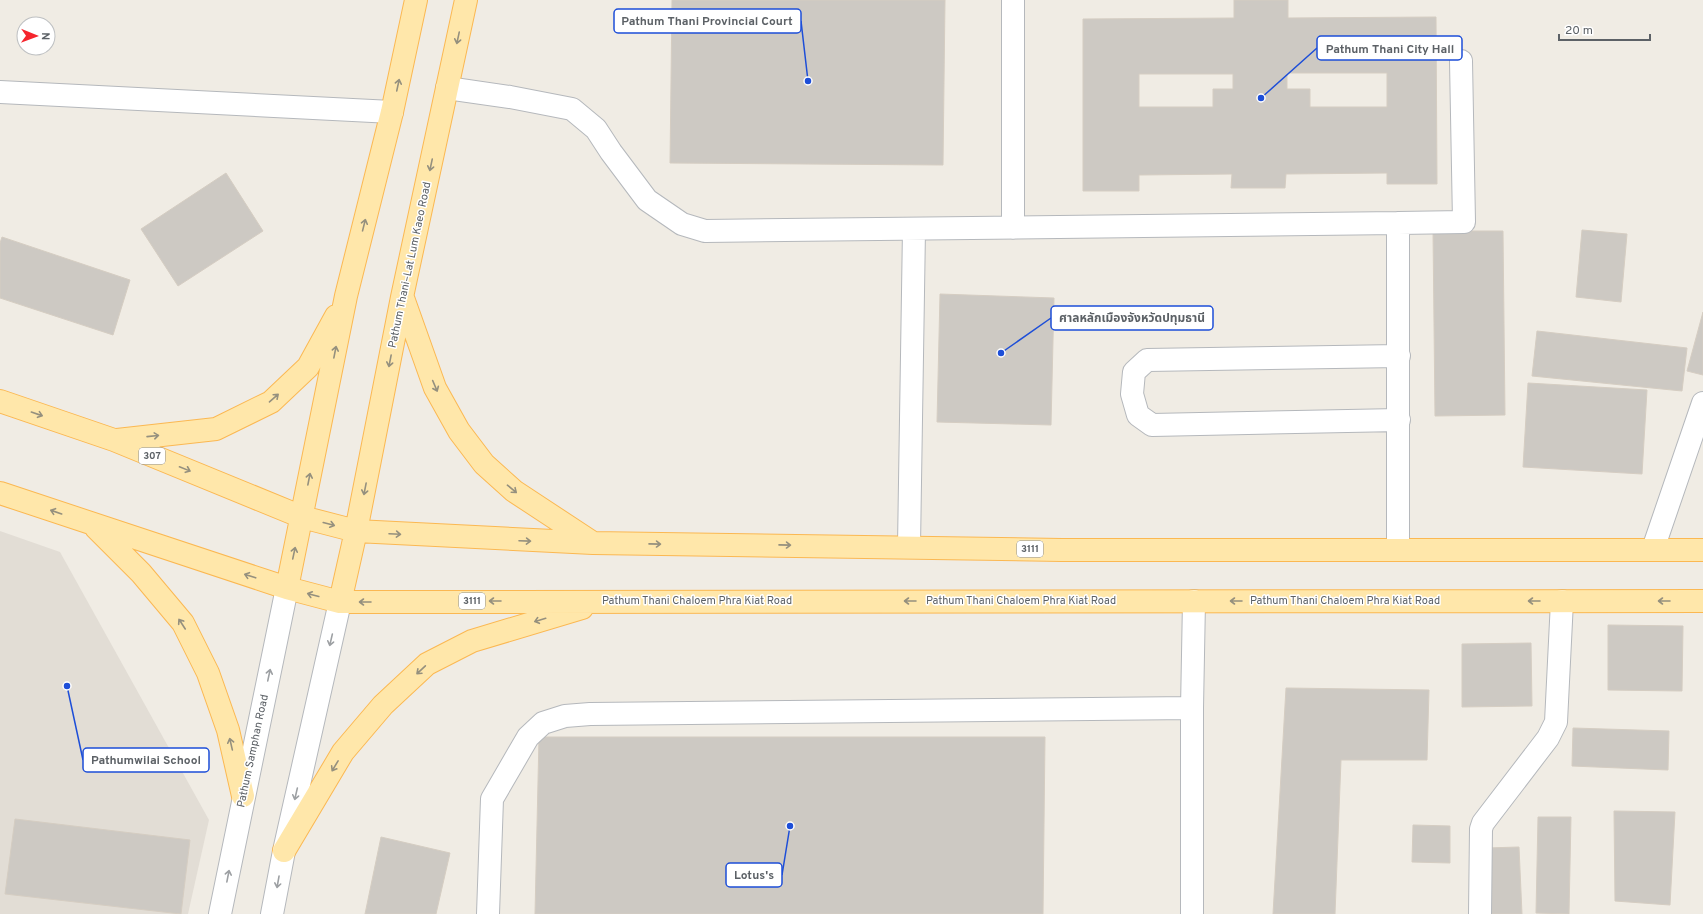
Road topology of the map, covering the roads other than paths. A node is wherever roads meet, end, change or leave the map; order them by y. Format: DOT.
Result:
graph roads {
  1 [pos="416,0"];
  2 [pos="466,0"];
  3 [pos="1013,0"];
  4 [pos="1461,61"];
  5 [pos="448,88"];
  6 [pos="0,92"];
  7 [pos="392,112"];
  8 [pos="1398,223"];
  9 [pos="1013,228"];
  10 [pos="914,229"];
  11 [pos="346,296"];
  12 [pos="402,297"];
  13 [pos="1399,356"];
  14 [pos="0,401"];
  15 [pos="1703,403"];
  16 [pos="1399,420"];
  17 [pos="114,440"];
  18 [pos="0,493"];
  19 [pos="302,517"];
  20 [pos="93,525"];
  21 [pos="356,531"];
  22 [pos="593,543"];
  23 [pos="909,546"];
  24 [pos="1653,549"];
  25 [pos="1398,550"];
  26 [pos="1703,550"];
  27 [pos="287,588"];
  28 [pos="1703,600"];
  29 [pos="604,601"];
  30 [pos="1194,601"];
  31 [pos="1562,601"];
  32 [pos="340,602"];
  33 [pos="1192,708"];
  34 [pos="243,796"];
  35 [pos="284,851"];
  36 [pos="220,914"];
  37 [pos="272,914"];
  38 [pos="488,914"];
  39 [pos="1192,914"];
  40 [pos="1480,914"];
  7 -- 1 [label="main road, one-way"];
  2 -- 5 [label="main road, Pathum Thani–Lat Lum Kaeo Road, one-way"];
  3 -- 9 [label="street"];
  4 -- 8 [label="street"];
  5 -- 10 [label="street"];
  5 -- 12 [label="main road, Pathum Thani–Lat Lum Kaeo Road, one-way"];
  6 -- 7 [label="street"];
  11 -- 7 [label="main road, one-way"];
  8 -- 9 [label="street"];
  8 -- 13 [label="street"];
  9 -- 10 [label="street"];
  10 -- 23 [label="street"];
  17 -- 11 [label="main road, one-way"];
  19 -- 11 [label="main road, one-way"];
  12 -- 21 [label="main road, Pathum Thani–Lat Lum Kaeo Road, one-way"];
  12 -- 22 [label="main road, one-way"];
  13 -- 16 [label="street"];
  13 -- 16 [label="street"];
  14 -- 17 [label="main road, 307, one-way"];
  15 -- 24 [label="street"];
  16 -- 25 [label="street"];
  17 -- 19 [label="main road, 307, one-way"];
  20 -- 18 [label="main road, Pathum Thani Chaloem Phra Kiat Road, one-way"];
  19 -- 21 [label="main road, one-way"];
  27 -- 19 [label="main road, one-way"];
  27 -- 20 [label="main road, Pathum Thani Chaloem Phra Kiat Road, one-way"];
  34 -- 20 [label="main road, one-way"];
  21 -- 22 [label="main road, 3111, one-way"];
  21 -- 32 [label="main road, Pathum Thani–Lat Lum Kaeo Road"];
  22 -- 23 [label="main road, 3111, one-way"];
  23 -- 25 [label="main road, 3111"];
  24 -- 25 [label="main road, 3111"];
  24 -- 26 [label="main road, 3111"];
  32 -- 27 [label="main road, Pathum Thani Chaloem Phra Kiat Road, one-way"];
  34 -- 27 [label="street, Pathum Samphan Road, one-way"];
  28 -- 31 [label="main road, Pathum Thani Chaloem Phra Kiat Road / 3111, one-way"];
  30 -- 29 [label="main road, Pathum Thani Chaloem Phra Kiat Road / 3111, one-way"];
  29 -- 32 [label="main road, Pathum Thani Chaloem Phra Kiat Road / 3111, one-way"];
  29 -- 35 [label="main road, one-way"];
  31 -- 30 [label="main road, Pathum Thani Chaloem Phra Kiat Road / 3111, one-way"];
  30 -- 33 [label="street"];
  31 -- 40 [label="street"];
  32 -- 35 [label="street, one-way"];
  33 -- 38 [label="street"];
  33 -- 39 [label="street"];
  36 -- 34 [label="street, Pathum Samphan Road, one-way"];
  35 -- 37 [label="street, one-way"];
}
